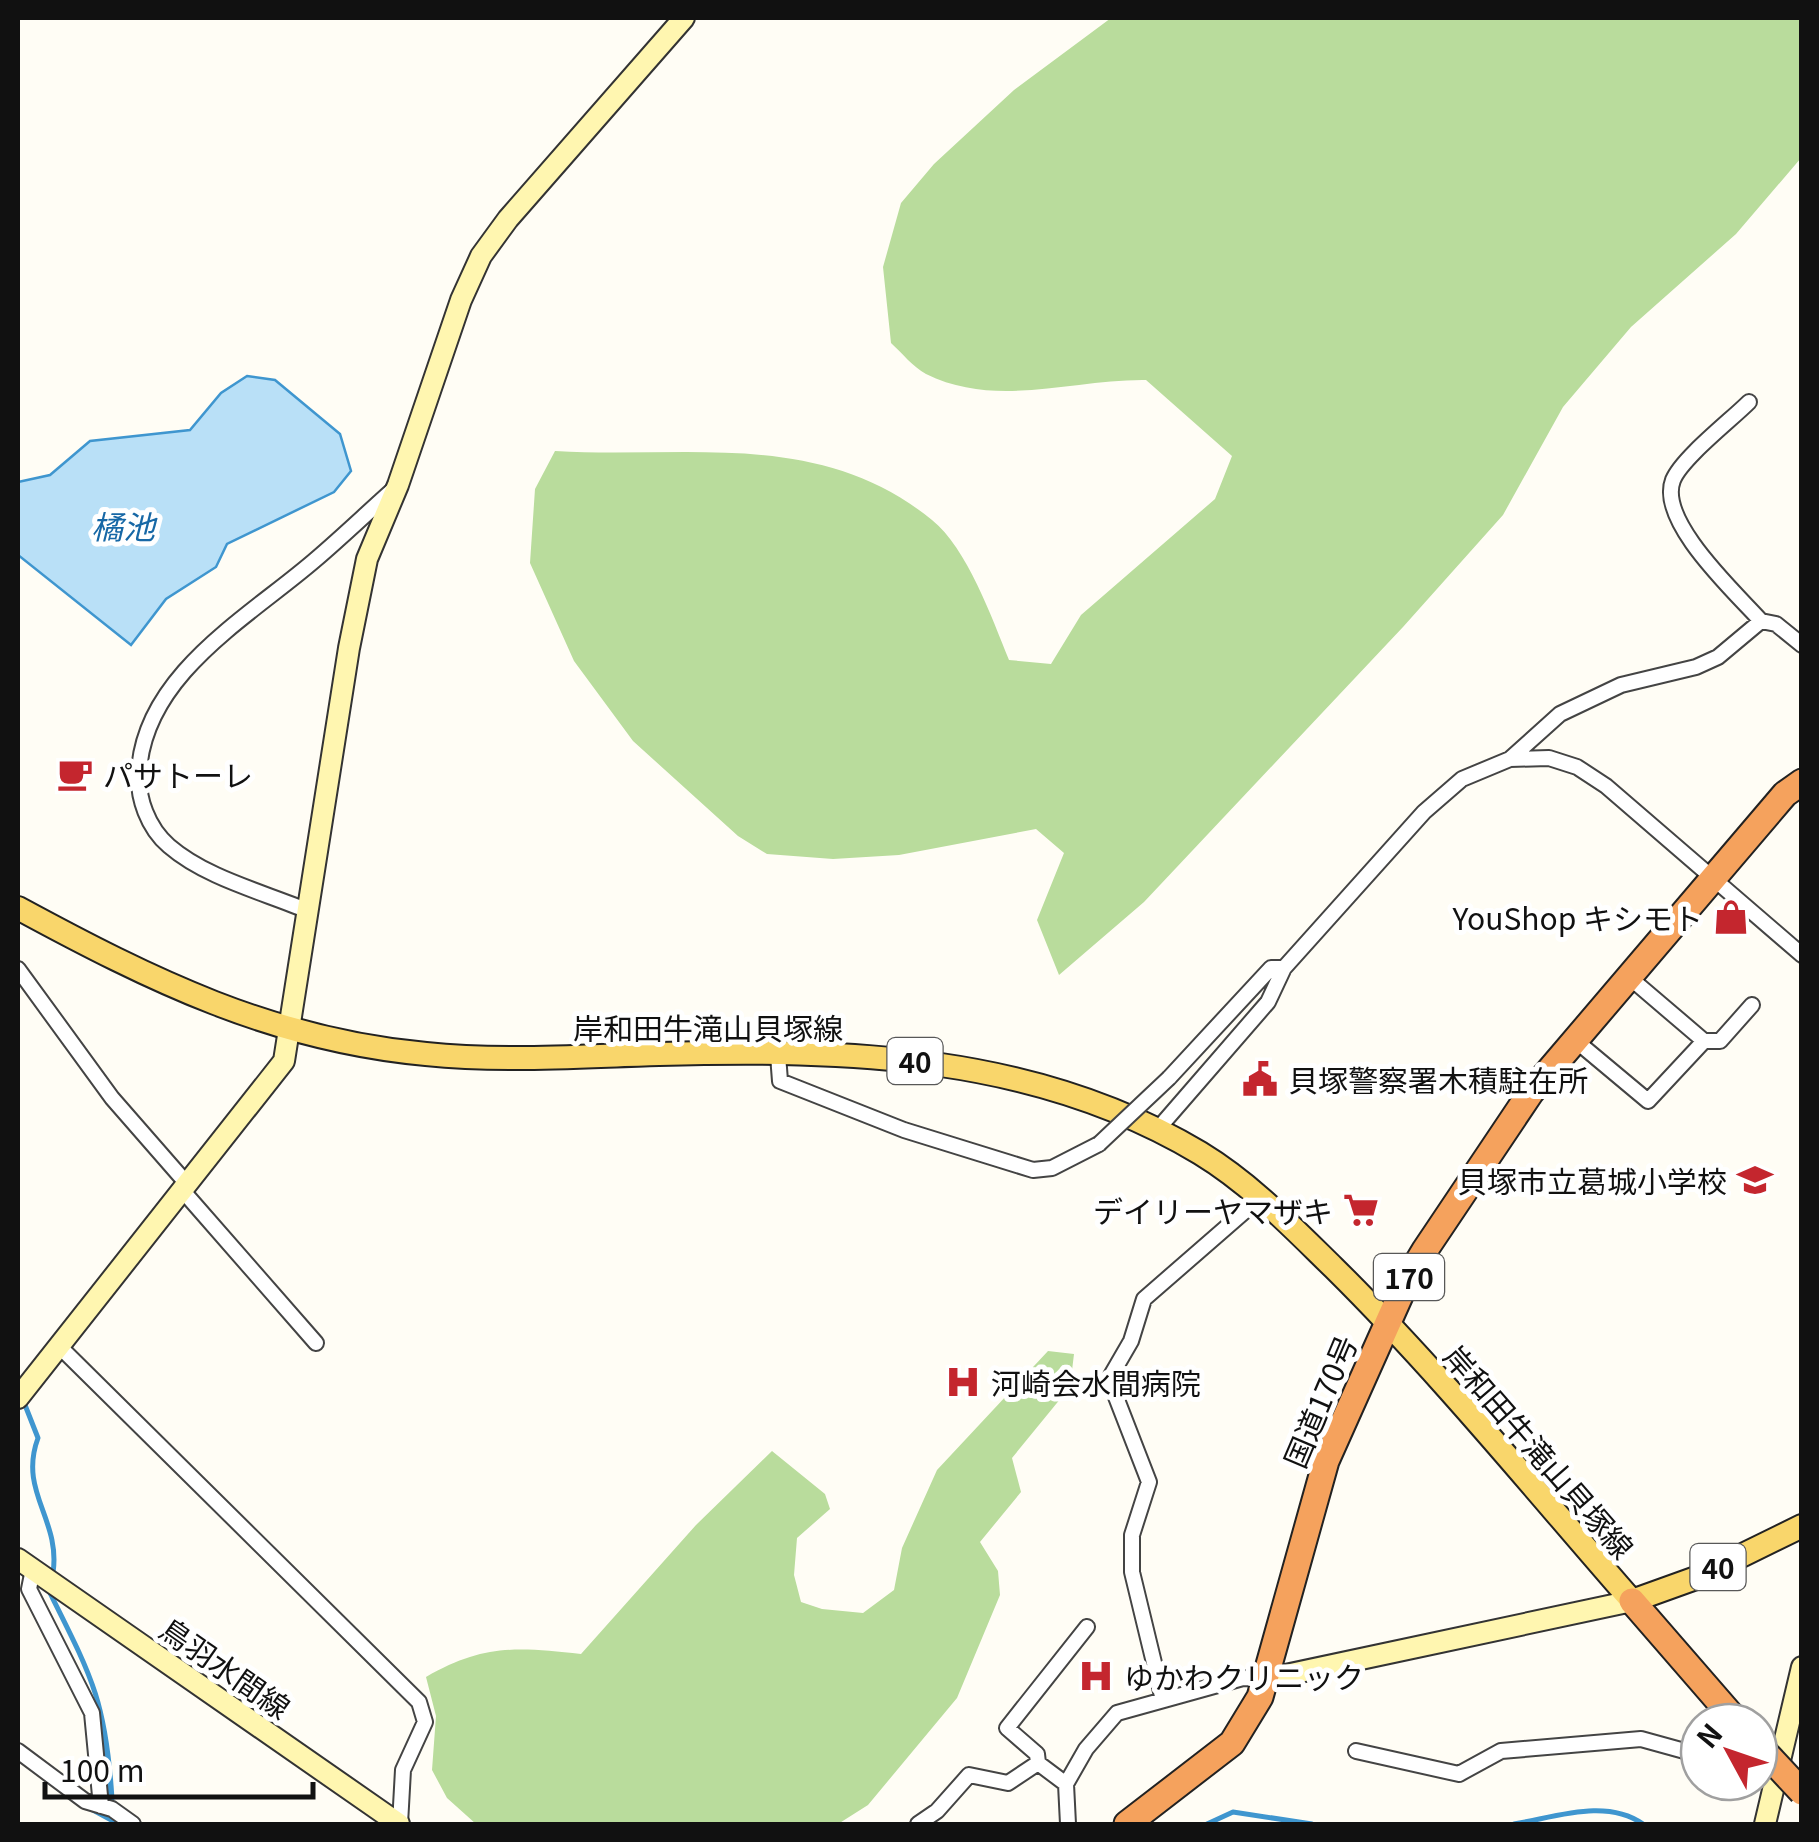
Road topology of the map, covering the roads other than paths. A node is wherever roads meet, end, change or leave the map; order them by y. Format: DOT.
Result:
graph roads {
  1 [pos="684,18"];
  2 [pos="1750,402"];
  3 [pos="398,485"];
  4 [pos="1761,621"];
  5 [pos="1802,645"];
  6 [pos="1510,759"];
  7 [pos="1802,782"];
  8 [pos="1714,877"];
  9 [pos="18,908"];
  10 [pos="308,911"];
  11 [pos="1802,955"];
  12 [pos="18,968"];
  13 [pos="1284,968"];
  14 [pos="1629,977"];
  15 [pos="1752,1005"];
  16 [pos="292,1032"];
  17 [pos="1575,1040"];
  18 [pos="1704,1041"];
  19 [pos="778,1055"];
  20 [pos="1157,1130"];
  21 [pos="186,1188"];
  22 [pos="1260,1198"];
  23 [pos="1388,1322"];
  24 [pos="316,1343"];
  25 [pos="59,1346"];
  26 [pos="18,1398"];
  27 [pos="1802,1526"];
  28 [pos="25,1564"];
  29 [pos="1632,1601"];
  30 [pos="1087,1627"];
  31 [pos="1802,1667"];
  32 [pos="1267,1679"];
  33 [pos="1163,1700"];
  34 [pos="1720,1702"];
  35 [pos="1797,1706"];
  36 [pos="1779,1743"];
  37 [pos="1679,1749"];
  38 [pos="18,1751"];
  39 [pos="1356,1751"];
  40 [pos="1038,1763"];
  41 [pos="1779,1767"];
  42 [pos="1066,1784"];
  43 [pos="1802,1792"];
  44 [pos="101,1806"];
  45 [pos="134,1824"];
  46 [pos="400,1824"];
  47 [pos="918,1824"];
  48 [pos="1068,1824"];
  49 [pos="1126,1824"];
  1 -- 3 [label="street"];
  2 -- 4 [label="street"];
  3 -- 10 [label="street"];
  3 -- 10 [label="street"];
  4 -- 5 [label="street"];
  4 -- 6 [label="street"];
  6 -- 8 [label="street"];
  6 -- 13 [label="street"];
  7 -- 8 [label="highway, 国道170号 / 170"];
  8 -- 11 [label="street"];
  8 -- 14 [label="highway, 国道170号 / 170"];
  9 -- 16 [label="main road, 岸和田牛滝山貝塚線 / 40"];
  10 -- 16 [label="street"];
  12 -- 21 [label="street"];
  13 -- 19 [label="street, bridge"];
  13 -- 20 [label="street"];
  14 -- 17 [label="highway, 国道170号 / 170"];
  14 -- 18 [label="street"];
  15 -- 18 [label="street"];
  16 -- 19 [label="main road, 岸和田牛滝山貝塚線 / 40"];
  16 -- 21 [label="street"];
  17 -- 18 [label="street"];
  17 -- 23 [label="highway, 国道170号 / 170"];
  19 -- 20 [label="main road, 岸和田牛滝山貝塚線 / 40"];
  20 -- 22 [label="main road, 岸和田牛滝山貝塚線 / 40"];
  21 -- 24 [label="street"];
  21 -- 25 [label="street"];
  22 -- 23 [label="main road, 岸和田牛滝山貝塚線 / 40"];
  22 -- 33 [label="street"];
  23 -- 29 [label="main road, 岸和田牛滝山貝塚線 / 40"];
  23 -- 32 [label="highway, 国道170号 / 170"];
  25 -- 26 [label="street"];
  25 -- 46 [label="street"];
  27 -- 29 [label="main road, 岸和田牛滝山貝塚線 / 40"];
  28 -- 44 [label="street"];
  28 -- 46 [label="street, 鳥羽水間線"];
  29 -- 32 [label="street"];
  29 -- 34 [label="highway"];
  30 -- 40 [label="street"];
  31 -- 35 [label="street"];
  32 -- 33 [label="street"];
  32 -- 49 [label="highway, 国道170号 / 170"];
  33 -- 42 [label="street"];
  35 -- 36 [label="street"];
  37 -- 39 [label="street"];
  38 -- 44 [label="street"];
  40 -- 42 [label="street"];
  40 -- 47 [label="street"];
  41 -- 43 [label="highway, bridge"];
  42 -- 48 [label="street"];
  44 -- 45 [label="street"];
}
